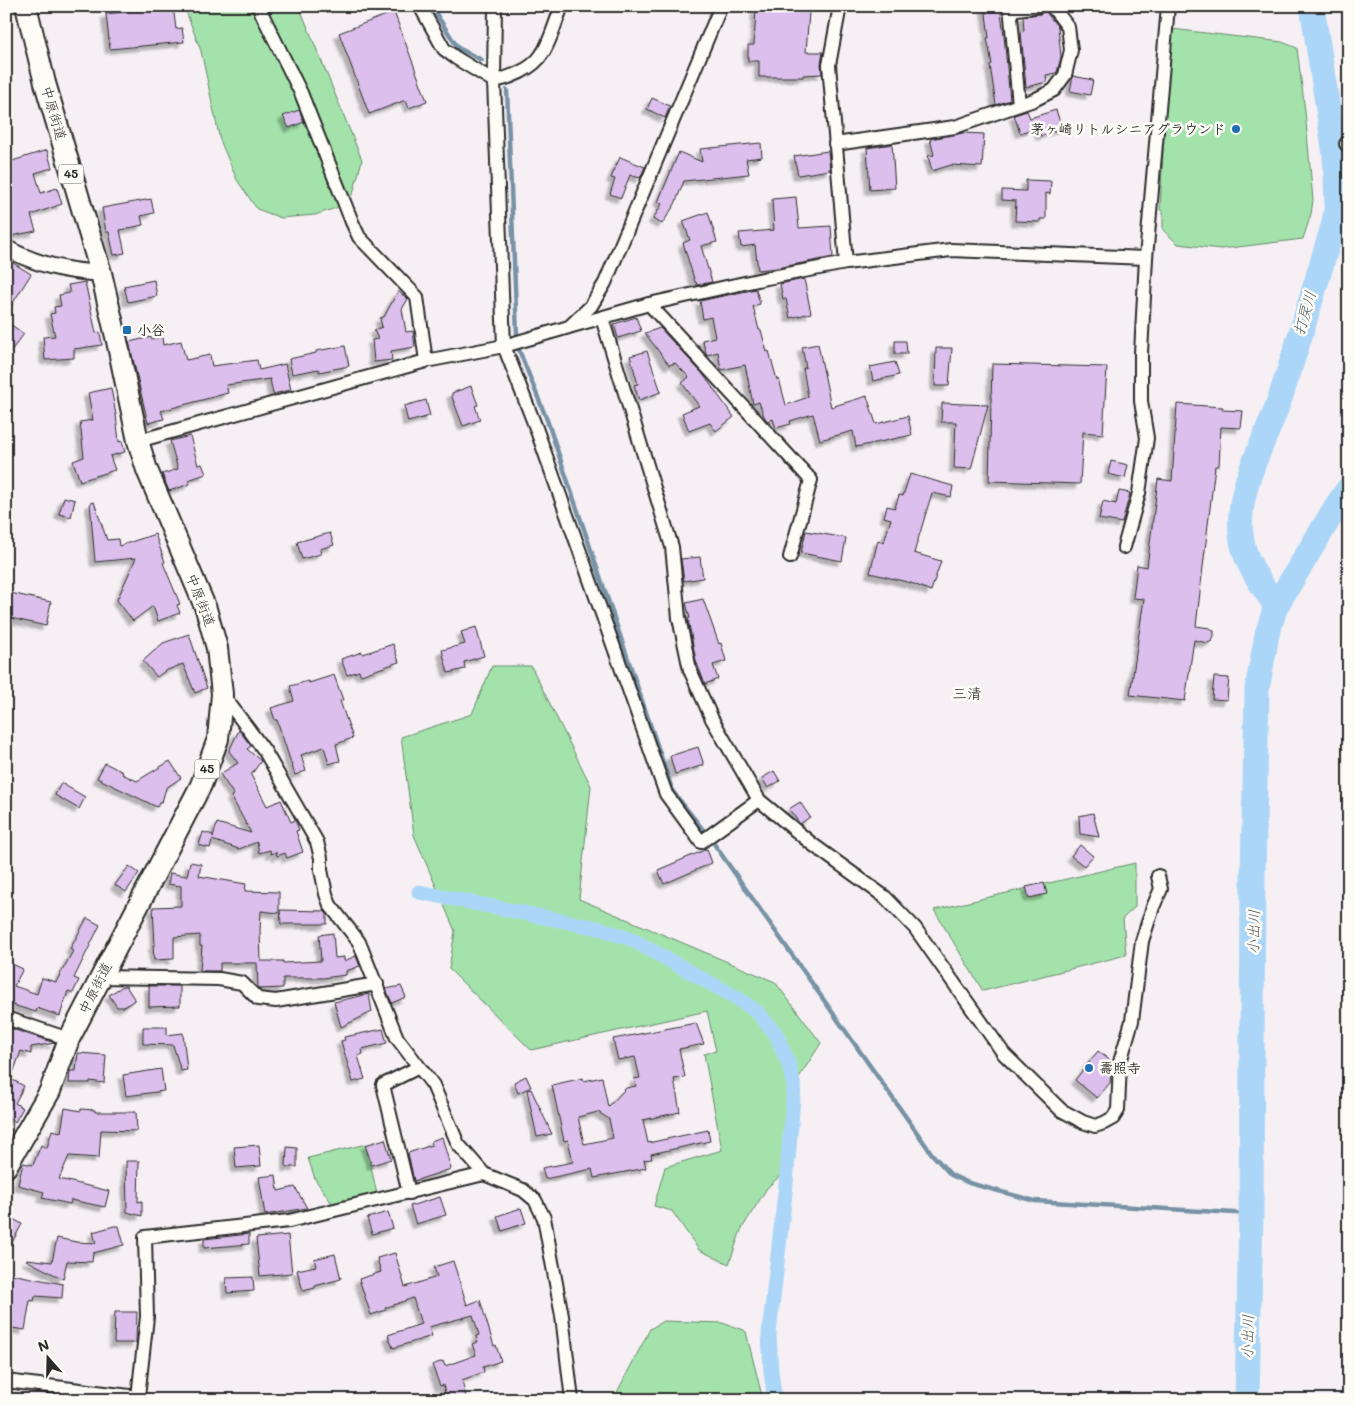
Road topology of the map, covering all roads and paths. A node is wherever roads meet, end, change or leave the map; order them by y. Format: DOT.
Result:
graph roads {
  1 [pos="26,6"];
  2 [pos="258,6"];
  3 [pos="420,6"];
  4 [pos="495,6"];
  5 [pos="562,6"];
  6 [pos="722,6"];
  7 [pos="840,6"];
  8 [pos="1039,6"];
  9 [pos="1052,6"];
  10 [pos="1168,6"];
  11 [pos="1010,8"];
  12 [pos="494,81"];
  13 [pos="1019,105"];
  14 [pos="835,144"];
  15 [pos="8,252"];
  16 [pos="1146,258"];
  17 [pos="846,263"];
  18 [pos="101,272"];
  19 [pos="649,304"];
  20 [pos="602,318"];
  21 [pos="570,327"];
  22 [pos="513,343"];
  23 [pos="426,361"];
  24 [pos="138,441"];
  25 [pos="1124,546"];
  26 [pos="790,557"];
  27 [pos="222,694"];
  28 [pos="760,800"];
  29 [pos="1158,876"];
  30 [pos="100,978"];
  31 [pos="377,984"];
  32 [pos="6,1018"];
  33 [pos="69,1039"];
  34 [pos="419,1067"];
  35 [pos="6,1168"];
  36 [pos="484,1174"];
  37 [pos="409,1193"];
  38 [pos="6,1381"];
  39 [pos="137,1398"];
  40 [pos="572,1400"];
  1 -- 18 [label="main road, 中原街道 / 45"];
  2 -- 23 [label="street"];
  3 -- 12 [label="street"];
  4 -- 12 [label="street"];
  5 -- 12 [label="street"];
  6 -- 21 [label="street"];
  7 -- 14 [label="street"];
  8 -- 11 [label="street"];
  9 -- 13 [label="street"];
  10 -- 16 [label="street"];
  11 -- 13 [label="street"];
  12 -- 22 [label="street"];
  13 -- 14 [label="street"];
  14 -- 17 [label="street"];
  15 -- 18 [label="street"];
  16 -- 17 [label="street"];
  16 -- 25 [label="street"];
  17 -- 19 [label="street"];
  18 -- 24 [label="main road, 中原街道 / 45"];
  19 -- 20 [label="street"];
  19 -- 26 [label="street"];
  20 -- 21 [label="street"];
  20 -- 28 [label="street"];
  21 -- 22 [label="street"];
  22 -- 23 [label="street"];
  22 -- 28 [label="street"];
  23 -- 24 [label="street"];
  24 -- 27 [label="main road, 中原街道 / 45"];
  27 -- 30 [label="main road, 中原街道 / 45"];
  27 -- 31 [label="street"];
  28 -- 29 [label="street"];
  30 -- 31 [label="street"];
  30 -- 33 [label="main road, 中原街道 / 45"];
  31 -- 34 [label="street"];
  32 -- 33 [label="street"];
  33 -- 35 [label="main road, 中原街道 / 45"];
  34 -- 36 [label="street"];
  34 -- 37 [label="street"];
  36 -- 37 [label="street"];
  36 -- 40 [label="street"];
  37 -- 39 [label="street"];
  38 -- 39 [label="street"];
}
